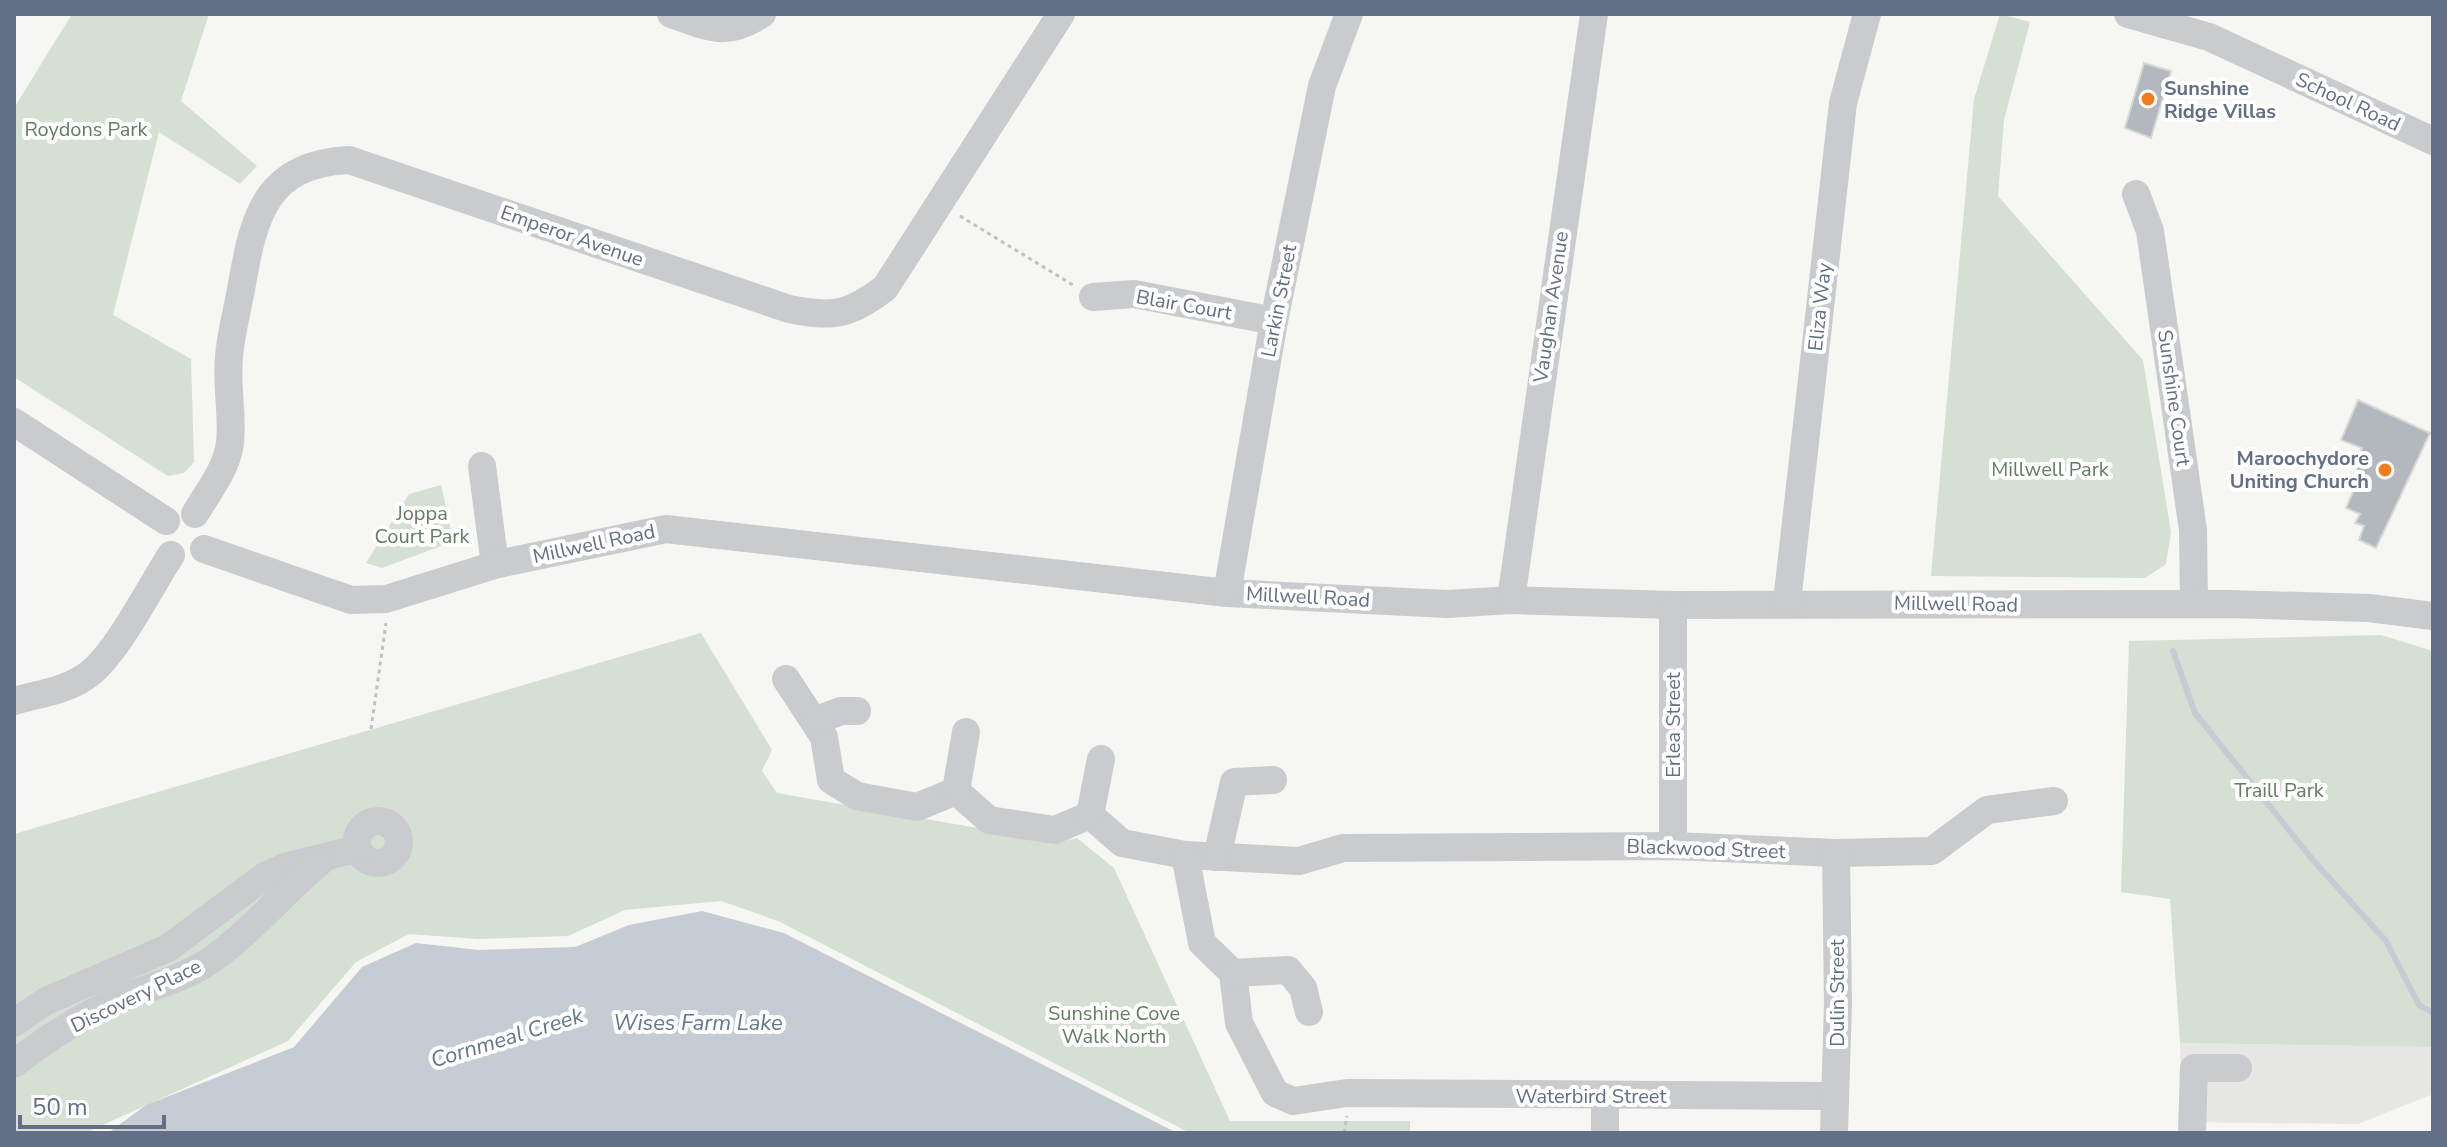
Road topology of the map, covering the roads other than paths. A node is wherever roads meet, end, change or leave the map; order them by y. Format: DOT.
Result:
graph roads {
  1 [pos="671,14"];
  2 [pos="762,14"];
  3 [pos="1061,14"];
  4 [pos="1349,14"];
  5 [pos="1594,14"];
  6 [pos="1867,14"];
  7 [pos="2128,14"];
  8 [pos="2433,141"];
  9 [pos="2136,194"];
  10 [pos="1093,297"];
  11 [pos="1274,321"];
  12 [pos="14,422"];
  13 [pos="482,466"];
  14 [pos="195,514"];
  15 [pos="166,521"];
  16 [pos="204,549"];
  17 [pos="171,555"];
  18 [pos="498,564"];
  19 [pos="1227,593"];
  20 [pos="1511,600"];
  21 [pos="1787,602"];
  22 [pos="2194,604"];
  23 [pos="1673,605"];
  24 [pos="2433,616"];
  25 [pos="786,679"];
  26 [pos="14,701"];
  27 [pos="857,711"];
  28 [pos="814,721"];
  29 [pos="966,732"];
  30 [pos="1101,759"];
  31 [pos="1273,780"];
  32 [pos="956,791"];
  33 [pos="2054,801"];
  34 [pos="1090,815"];
  35 [pos="1673,846"];
  36 [pos="357,849"];
  37 [pos="1836,853"];
  38 [pos="1185,855"];
  39 [pos="1217,857"];
  40 [pos="324,859"];
  41 [pos="112,969"];
  42 [pos="1233,973"];
  43 [pos="123,998"];
  44 [pos="1309,1012"];
  45 [pos="14,1023"];
  46 [pos="14,1064"];
  47 [pos="2238,1068"];
  48 [pos="1834,1096"];
  49 [pos="1605,1097"];
  50 [pos="1605,1133"];
  51 [pos="1834,1133"];
  52 [pos="2192,1133"];
  1 -- 2 [label="street"];
  3 -- 14 [label="street, Emperor Avenue"];
  4 -- 11 [label="street, Larkin Street"];
  5 -- 20 [label="street, Vaughan Avenue"];
  6 -- 21 [label="street, Eliza Way"];
  7 -- 8 [label="street, School Road"];
  9 -- 22 [label="street, Sunshine Court"];
  10 -- 11 [label="street, Blair Court"];
  11 -- 19 [label="street, Larkin Street"];
  12 -- 15 [label="street"];
  13 -- 18 [label="street"];
  14 -- 15 [label="street"];
  14 -- 16 [label="street"];
  15 -- 17 [label="street"];
  16 -- 17 [label="street"];
  16 -- 18 [label="street, Millwell Road"];
  17 -- 26 [label="street"];
  18 -- 19 [label="street, Millwell Road"];
  19 -- 20 [label="street, Millwell Road"];
  20 -- 23 [label="street, Millwell Road"];
  21 -- 22 [label="street, Millwell Road"];
  21 -- 23 [label="street, Millwell Road"];
  22 -- 24 [label="street, Millwell Road"];
  23 -- 35 [label="street, Erlea Street"];
  25 -- 28 [label="street"];
  27 -- 28 [label="street"];
  28 -- 32 [label="street"];
  29 -- 32 [label="street"];
  30 -- 34 [label="street"];
  31 -- 39 [label="street"];
  32 -- 34 [label="street"];
  33 -- 37 [label="street, Blackwood Street"];
  34 -- 38 [label="street, Blackwood Street"];
  35 -- 37 [label="street, Blackwood Street"];
  35 -- 39 [label="street, Blackwood Street"];
  36 -- 40 [label="street, Discovery Place"];
  37 -- 48 [label="street, Dulin Street"];
  38 -- 39 [label="street, Blackwood Street"];
  38 -- 42 [label="street"];
  40 -- 41 [label="street, Discovery Place"];
  40 -- 43 [label="street, Discovery Place"];
  41 -- 43 [label="street"];
  41 -- 45 [label="street, Discovery Place"];
  42 -- 44 [label="street"];
  42 -- 49 [label="street, Waterbird Street"];
  43 -- 46 [label="street, Discovery Place"];
  47 -- 52 [label="street"];
  48 -- 49 [label="street, Waterbird Street"];
  48 -- 51 [label="street, Dulin Street"];
  49 -- 50 [label="street"];
}
